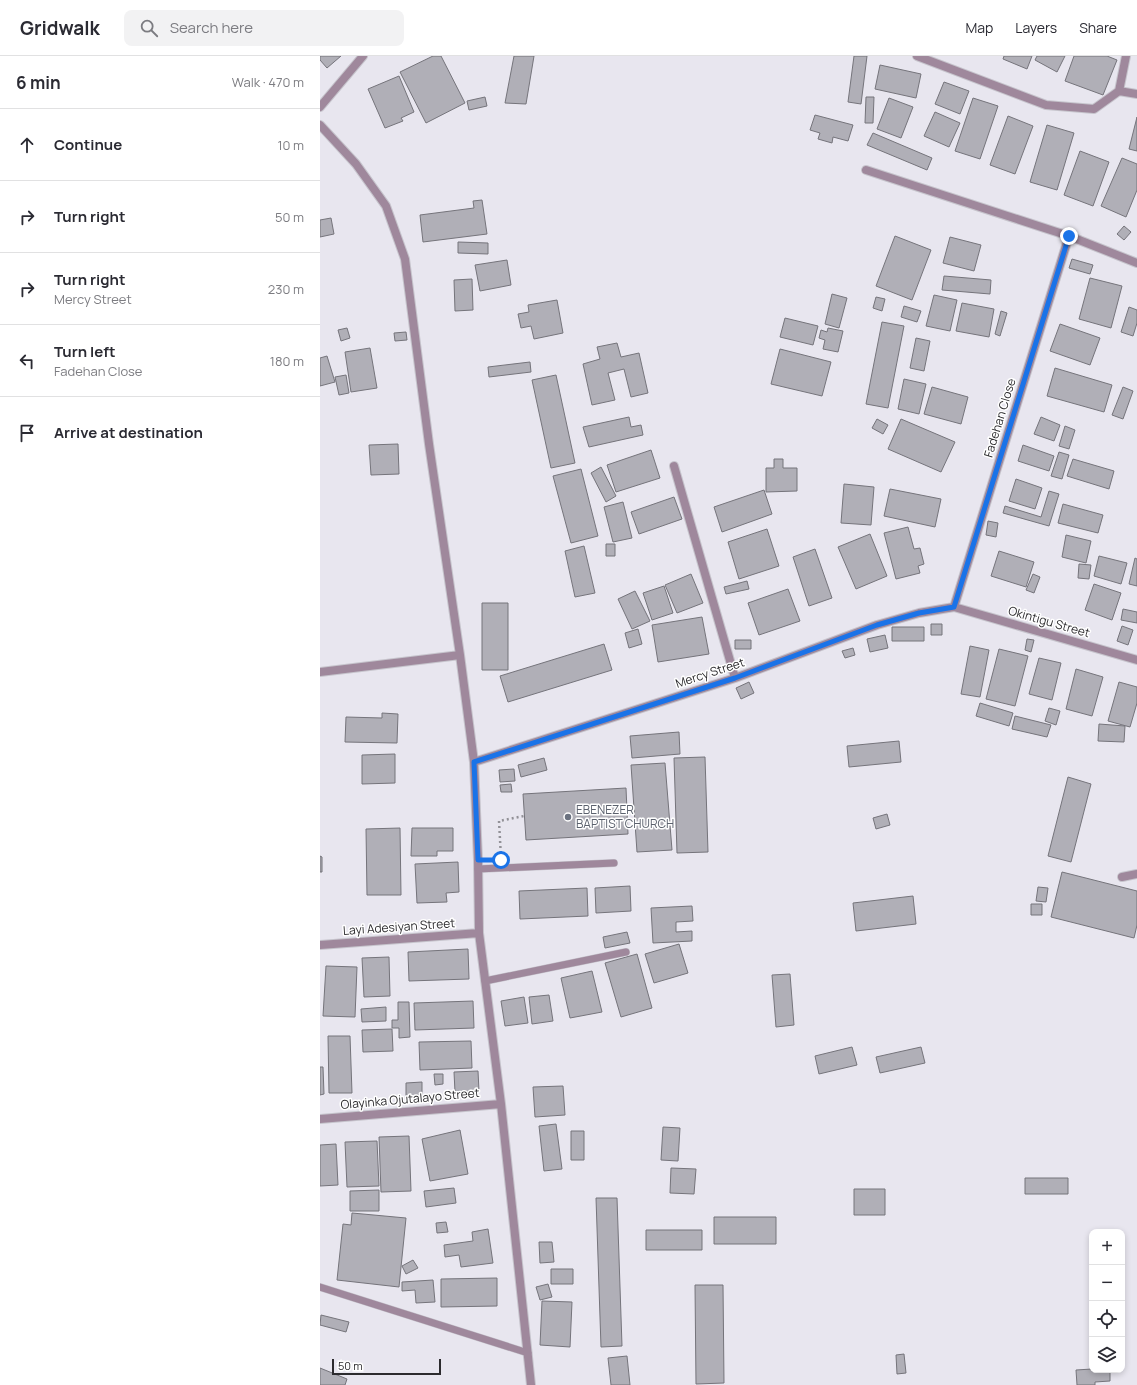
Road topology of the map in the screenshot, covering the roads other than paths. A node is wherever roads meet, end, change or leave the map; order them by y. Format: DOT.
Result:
graph roads {
  1 [pos="363,56"];
  2 [pos="918,56"];
  3 [pos="1126,56"];
  4 [pos="1119,91"];
  5 [pos="1137,94"];
  6 [pos="320,107"];
  7 [pos="320,125"];
  8 [pos="866,170"];
  9 [pos="1069,236"];
  10 [pos="1137,263"];
  11 [pos="674,466"];
  12 [pos="954,607"];
  13 [pos="460,655"];
  14 [pos="1137,660"];
  15 [pos="320,672"];
  16 [pos="735,678"];
  17 [pos="474,762"];
  18 [pos="614,863"];
  19 [pos="478,869"];
  20 [pos="1137,874"];
  21 [pos="1122,877"];
  22 [pos="479,933"];
  23 [pos="320,945"];
  24 [pos="626,952"];
  25 [pos="485,981"];
  26 [pos="501,1104"];
  27 [pos="320,1119"];
  28 [pos="320,1287"];
  29 [pos="528,1353"];
  30 [pos="531,1385"];
  1 -- 6 [label="street"];
  2 -- 4 [label="street"];
  3 -- 4 [label="street"];
  4 -- 5 [label="street"];
  7 -- 13 [label="street"];
  8 -- 9 [label="street"];
  9 -- 10 [label="street"];
  9 -- 12 [label="street, Fadehan Close"];
  11 -- 16 [label="street"];
  12 -- 14 [label="street, Okintigu Street"];
  12 -- 16 [label="street, Mercy Street"];
  13 -- 15 [label="street"];
  13 -- 17 [label="street"];
  16 -- 17 [label="street, Mercy Street"];
  17 -- 19 [label="street"];
  18 -- 19 [label="lane"];
  19 -- 22 [label="street"];
  20 -- 21 [label="street"];
  22 -- 23 [label="street, Layi Adesiyan Street"];
  22 -- 25 [label="street"];
  24 -- 25 [label="lane"];
  25 -- 26 [label="street"];
  26 -- 27 [label="street, Olayinka Ojutalayo Street"];
  26 -- 29 [label="street"];
  28 -- 29 [label="lane"];
  29 -- 30 [label="street"];
}
